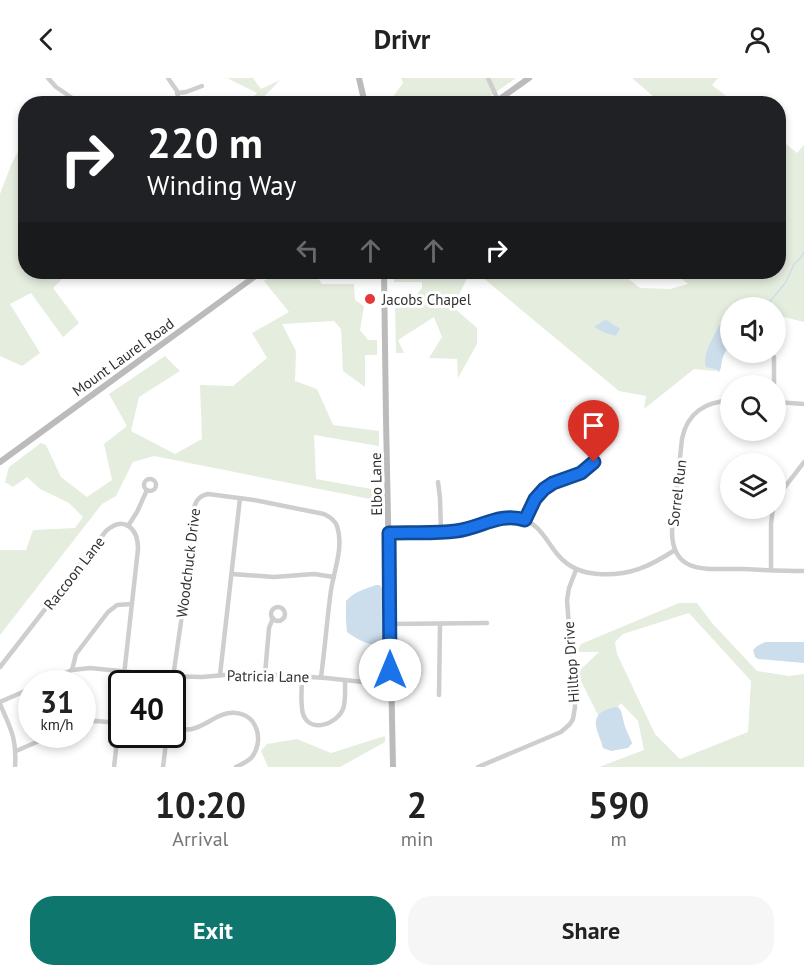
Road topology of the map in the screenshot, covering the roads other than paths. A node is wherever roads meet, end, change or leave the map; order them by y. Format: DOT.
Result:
graph roads {
  1 [pos="48,78"];
  2 [pos="168,78"];
  3 [pos="359,78"];
  4 [pos="488,78"];
  5 [pos="529,78"];
  6 [pos="202,86"];
  7 [pos="177,93"];
  8 [pos="69,96"];
  9 [pos="178,96"];
  10 [pos="363,96"];
  11 [pos="493,96"];
  12 [pos="504,96"];
  13 [pos="251,279"];
  14 [pos="384,279"];
  15 [pos="720,401"];
  16 [pos="786,403"];
  17 [pos="804,404"];
  18 [pos="0,462"];
  19 [pos="594,462"];
  20 [pos="804,462"];
  21 [pos="438,482"];
  22 [pos="786,487"];
  23 [pos="147,490"];
  24 [pos="240,498"];
  25 [pos="772,519"];
  26 [pos="525,520"];
  27 [pos="128,526"];
  28 [pos="441,532"];
  29 [pos="389,533"];
  30 [pos="675,550"];
  31 [pos="576,570"];
  32 [pos="771,570"];
  33 [pos="804,571"];
  34 [pos="232,574"];
  35 [pos="334,577"];
  36 [pos="132,604"];
  37 [pos="273,618"];
  38 [pos="487,623"];
  39 [pos="390,624"];
  40 [pos="440,624"];
  41 [pos="0,667"];
  42 [pos="72,670"];
  43 [pos="108,670"];
  44 [pos="125,670"];
  45 [pos="173,670"];
  46 [pos="265,674"];
  47 [pos="220,675"];
  48 [pos="302,676"];
  49 [pos="186,677"];
  50 [pos="321,677"];
  51 [pos="345,681"];
  52 [pos="391,685"];
  53 [pos="18,695"];
  54 [pos="439,695"];
  55 [pos="0,703"];
  56 [pos="186,729"];
  57 [pos="23,748"];
  58 [pos="116,748"];
  59 [pos="166,748"];
  60 [pos="16,751"];
  61 [pos="489,765"];
  62 [pos="15,767"];
  63 [pos="114,767"];
  64 [pos="164,767"];
  65 [pos="236,767"];
  66 [pos="393,767"];
  67 [pos="477,767"];
  1 -- 8 [label="street"];
  2 -- 7 [label="street"];
  3 -- 10 [label="street"];
  4 -- 11 [label="street"];
  5 -- 12 [label="street"];
  6 -- 7 [label="street"];
  7 -- 9 [label="street"];
  13 -- 18 [label="street, Mount Laurel Road"];
  14 -- 29 [label="street, Elbo Lane"];
  15 -- 30 [label="street, Sorrel Run"];
  16 -- 17 [label="street"];
  19 -- 26 [label="street"];
  20 -- 22 [label="street"];
  21 -- 28 [label="street"];
  23 -- 27 [label="street"];
  24 -- 34 [label="street"];
  24 -- 35 [label="street, Woodchuck Drive"];
  24 -- 45 [label="street, Woodchuck Drive"];
  25 -- 32 [label="street"];
  26 -- 28 [label="street"];
  26 -- 31 [label="street"];
  27 -- 36 [label="street"];
  27 -- 41 [label="street, Raccoon Lane"];
  28 -- 29 [label="street"];
  29 -- 39 [label="street, Elbo Lane"];
  30 -- 31 [label="street"];
  30 -- 32 [label="street"];
  31 -- 61 [label="street, Hilltop Drive"];
  32 -- 33 [label="street"];
  34 -- 35 [label="street"];
  34 -- 47 [label="street"];
  35 -- 50 [label="street, Woodchuck Drive"];
  36 -- 42 [label="street"];
  36 -- 44 [label="street"];
  37 -- 46 [label="street"];
  38 -- 40 [label="street"];
  39 -- 40 [label="street"];
  39 -- 52 [label="street, Elbo Lane"];
  40 -- 54 [label="street"];
  42 -- 43 [label="street, Patricia Lane"];
  46 -- 47 [label="street, Patricia Lane"];
  46 -- 48 [label="street, Patricia Lane"];
  47 -- 49 [label="street, Patricia Lane"];
  48 -- 50 [label="street, Patricia Lane"];
  48 -- 51 [label="street"];
  50 -- 51 [label="street, Patricia Lane"];
  51 -- 52 [label="street, Patricia Lane"];
  52 -- 66 [label="street, Elbo Lane"];
  53 -- 55 [label="street"];
  55 -- 60 [label="street"];
  56 -- 65 [label="street"];
  57 -- 60 [label="street"];
  58 -- 63 [label="street"];
  59 -- 64 [label="street"];
  60 -- 62 [label="street"];
  61 -- 67 [label="street, Hilltop Drive"];
}
